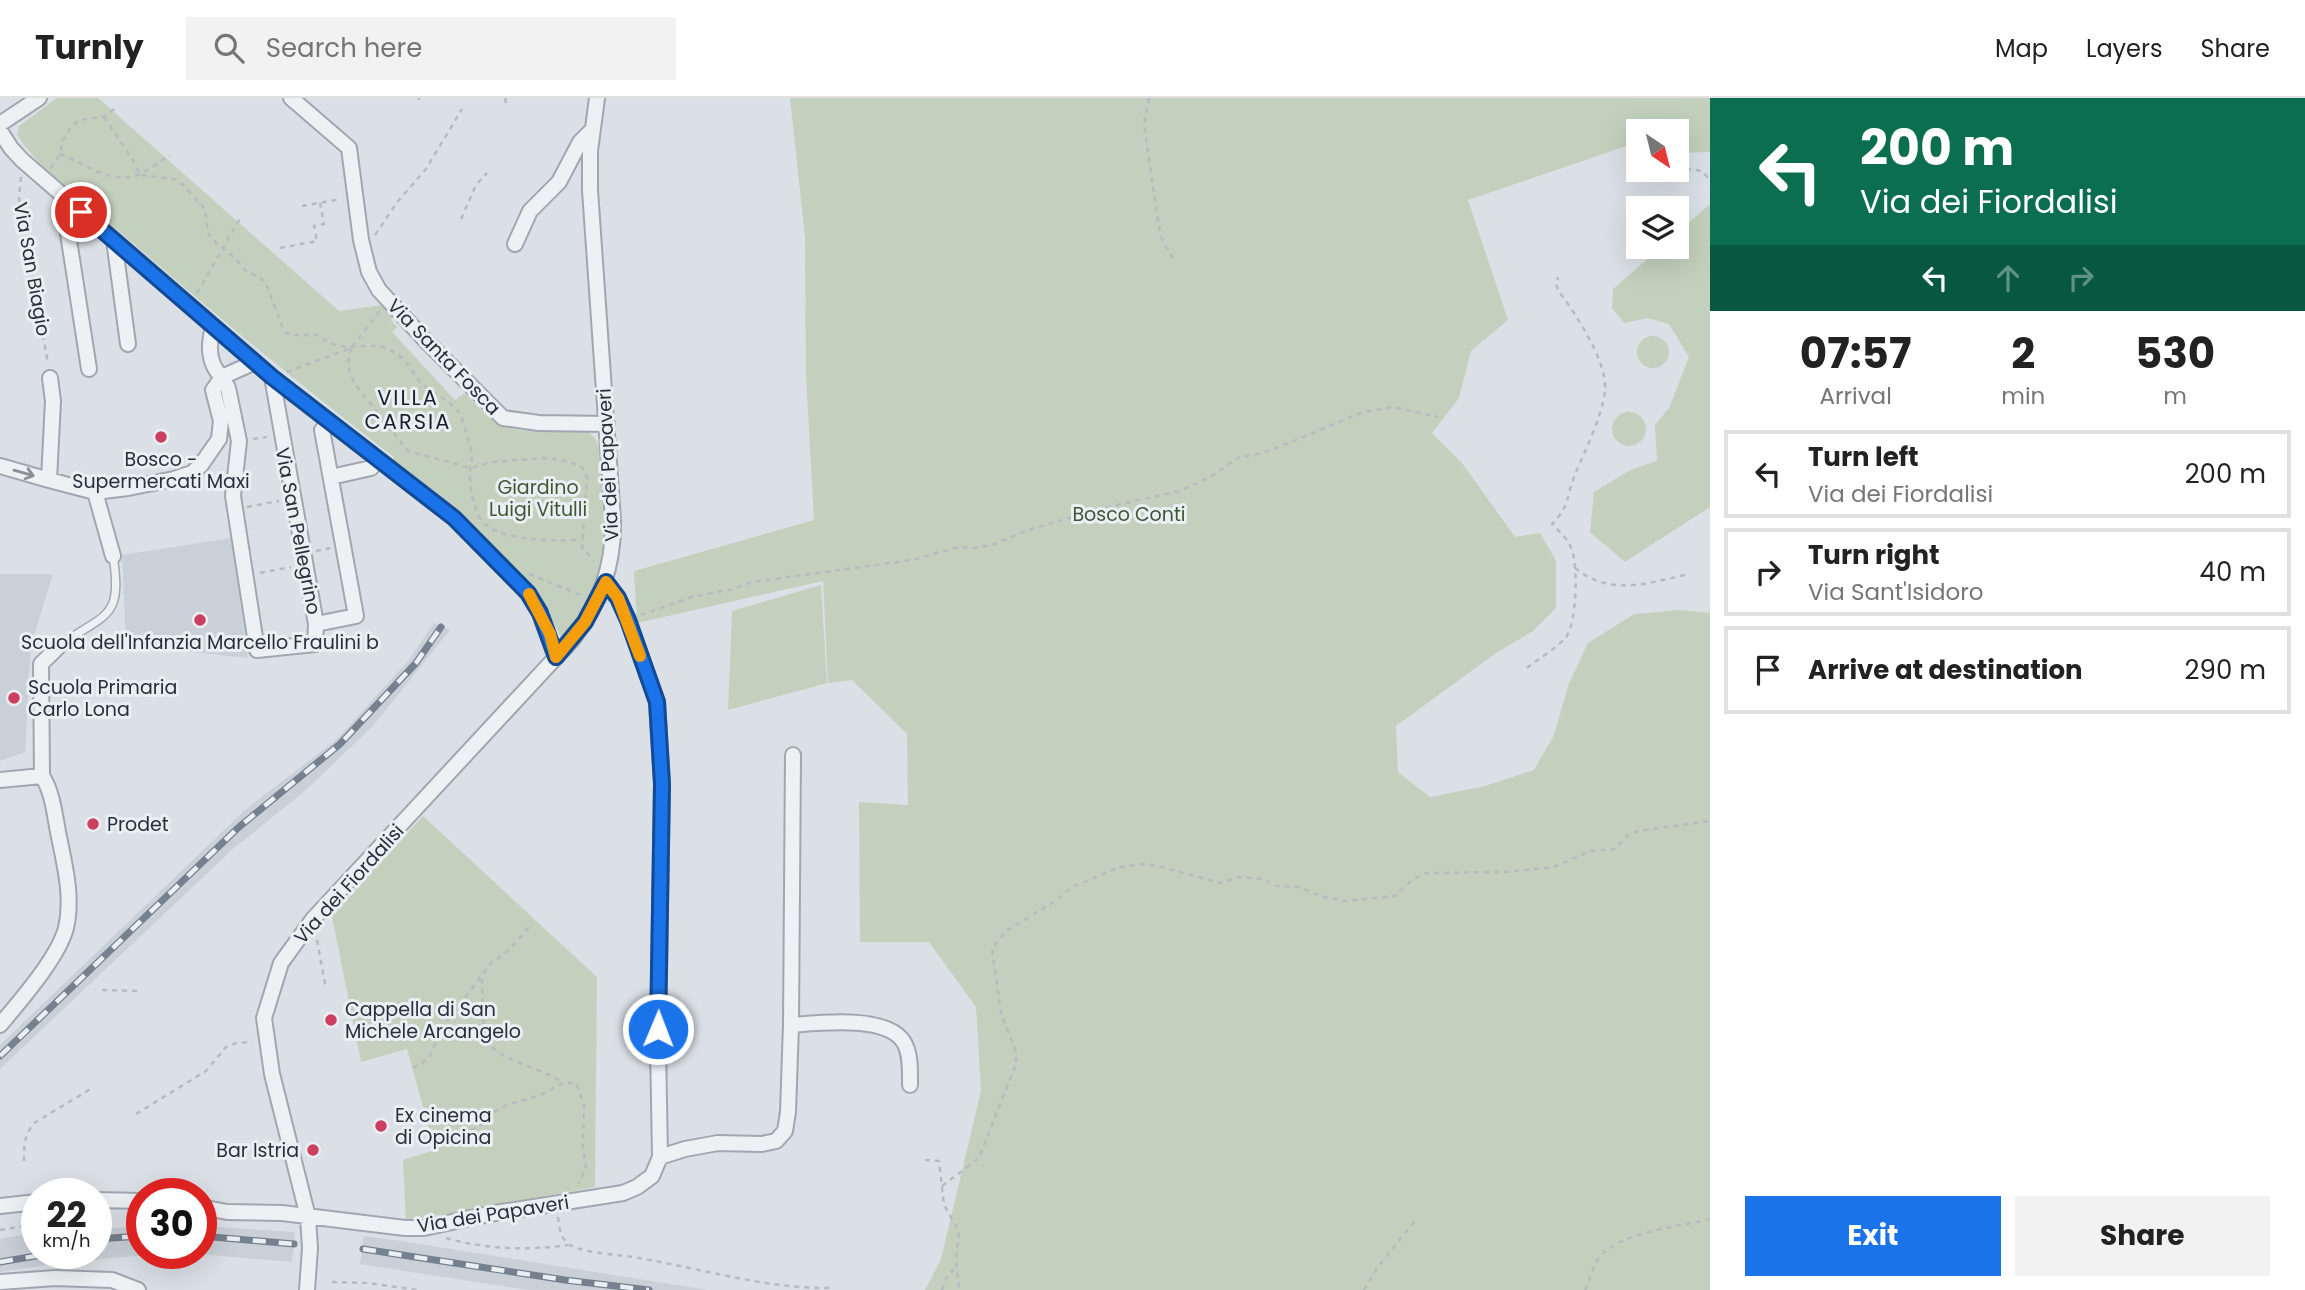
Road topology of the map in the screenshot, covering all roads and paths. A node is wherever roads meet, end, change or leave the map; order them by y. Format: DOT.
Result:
graph roads {
  1 [pos="291,98"];
  2 [pos="597,98"];
  3 [pos="1149,98"];
  4 [pos="32,101"];
  5 [pos="118,106"];
  6 [pos="462,109"];
  7 [pos="104,117"];
  8 [pos="0,124"];
  9 [pos="0,131"];
  10 [pos="592,131"];
  11 [pos="60,154"];
  12 [pos="170,155"];
  13 [pos="22,160"];
  14 [pos="1689,169"];
  15 [pos="487,173"];
  16 [pos="140,175"];
  17 [pos="43,179"];
  18 [pos="1710,180"];
  19 [pos="62,195"];
  20 [pos="355,196"];
  21 [pos="320,203"];
  22 [pos="302,206"];
  23 [pos="241,217"];
  24 [pos="461,219"];
  25 [pos="114,240"];
  26 [pos="361,240"];
  27 [pos="515,244"];
  28 [pos="280,248"];
  29 [pos="223,249"];
  30 [pos="1174,261"];
  31 [pos="1558,277"];
  32 [pos="390,301"];
  33 [pos="187,305"];
  34 [pos="213,328"];
  35 [pos="128,344"];
  36 [pos="351,348"];
  37 [pos="255,362"];
  38 [pos="89,369"];
  39 [pos="222,377"];
  40 [pos="272,377"];
  41 [pos="50,378"];
  42 [pos="1438,417"];
  43 [pos="329,423"];
  44 [pos="607,424"];
  45 [pos="280,434"];
  46 [pos="239,441"];
  47 [pos="377,459"];
  48 [pos="0,466"];
  49 [pos="471,468"];
  50 [pos="331,477"];
  51 [pos="49,480"];
  52 [pos="95,492"];
  53 [pos="292,499"];
  54 [pos="235,510"];
  55 [pos="582,540"];
  56 [pos="344,546"];
  57 [pos="113,556"];
  58 [pos="304,559"];
  59 [pos="505,568"];
  60 [pos="1575,568"];
  61 [pos="1689,574"];
  62 [pos="246,576"];
  63 [pos="607,576"];
  64 [pos="597,603"];
  65 [pos="628,620"];
  66 [pos="316,624"];
  67 [pos="60,645"];
  68 [pos="556,657"];
  69 [pos="1527,668"];
  70 [pos="793,755"];
  71 [pos="42,776"];
  72 [pos="0,780"];
  73 [pos="1710,821"];
  74 [pos="313,919"];
  75 [pos="532,923"];
  76 [pos="482,977"];
  77 [pos="326,989"];
  78 [pos="102,990"];
  79 [pos="140,991"];
  80 [pos="0,1025"];
  81 [pos="791,1025"];
  82 [pos="266,1041"];
  83 [pos="413,1068"];
  84 [pos="563,1083"];
  85 [pos="910,1085"];
  86 [pos="94,1087"];
  87 [pos="136,1114"];
  88 [pos="434,1145"];
  89 [pos="660,1157"];
  90 [pos="925,1160"];
  91 [pos="24,1161"];
  92 [pos="942,1186"];
  93 [pos="575,1200"];
  94 [pos="557,1203"];
  95 [pos="21,1204"];
  96 [pos="0,1206"];
  97 [pos="217,1210"];
  98 [pos="308,1217"];
  99 [pos="1417,1218"];
  100 [pos="1710,1219"];
  101 [pos="21,1227"];
  102 [pos="424,1228"];
  103 [pos="0,1230"];
  104 [pos="569,1245"];
  105 [pos="957,1268"];
  106 [pos="0,1282"];
  107 [pos="332,1282"];
  108 [pos="53,1284"];
  109 [pos="831,1287"];
  110 [pos="398,1289"];
  111 [pos="138,1290"];
  112 [pos="307,1290"];
  113 [pos="417,1290"];
  114 [pos="942,1290"];
  115 [pos="960,1290"];
  116 [pos="1364,1290"];
  117 [pos="1585,1290"];
  1 -- 20 [label="street, Via Santa Fosca"];
  2 -- 10 [label="street, Via dei Papaveri"];
  3 -- 30 [label="path"];
  4 -- 8 [label="street"];
  5 -- 7 [label="path"];
  6 -- 26 [label="path"];
  7 -- 11 [label="path"];
  7 -- 16 [label="path"];
  9 -- 13 [label="street"];
  10 -- 27 [label="street"];
  10 -- 44 [label="street, Via dei Papaveri"];
  11 -- 16 [label="path"];
  11 -- 17 [label="path"];
  12 -- 16 [label="path"];
  13 -- 17 [label="street"];
  13 -- 41 [label="path, Via San Biagio"];
  14 -- 18 [label="path"];
  15 -- 24 [label="path"];
  16 -- 29 [label="path"];
  17 -- 19 [label="street"];
  19 -- 25 [label="street"];
  19 -- 38 [label="street, Via San Biagio"];
  20 -- 21 [label="path"];
  20 -- 26 [label="street, Via Santa Fosca"];
  21 -- 22 [label="path"];
  21 -- 28 [label="path"];
  23 -- 29 [label="path"];
  25 -- 33 [label="street"];
  25 -- 35 [label="street"];
  26 -- 32 [label="street, Via Santa Fosca"];
  29 -- 33 [label="path"];
  29 -- 36 [label="path"];
  31 -- 60 [label="path"];
  32 -- 36 [label="path"];
  32 -- 44 [label="street, Via Santa Fosca"];
  33 -- 34 [label="street"];
  34 -- 37 [label="street"];
  34 -- 39 [label="street, Via San Pellegrino"];
  36 -- 40 [label="path"];
  36 -- 49 [label="path"];
  36 -- 49 [label="path"];
  37 -- 39 [label="street"];
  37 -- 40 [label="street"];
  39 -- 46 [label="street, Via San Pellegrino"];
  39 -- 52 [label="street"];
  40 -- 43 [label="street"];
  40 -- 45 [label="street, Via San Pellegrino"];
  41 -- 51 [label="street"];
  42 -- 65 [label="path"];
  43 -- 47 [label="street"];
  43 -- 50 [label="street"];
  44 -- 63 [label="street, Via dei Papaveri"];
  45 -- 46 [label="path"];
  45 -- 53 [label="street, Via San Pellegrino"];
  46 -- 54 [label="street, Via San Pellegrino"];
  47 -- 50 [label="street"];
  47 -- 59 [label="street"];
  48 -- 51 [label="street, one-way"];
  49 -- 55 [label="path"];
  49 -- 55 [label="path"];
  50 -- 56 [label="street"];
  51 -- 52 [label="street"];
  52 -- 57 [label="street"];
  53 -- 54 [label="path"];
  53 -- 58 [label="street, Via San Pellegrino"];
  54 -- 62 [label="street, Via San Pellegrino"];
  55 -- 63 [label="path"];
  56 -- 58 [label="path"];
  56 -- 66 [label="street"];
  57 -- 67 [label="lane"];
  58 -- 62 [label="path"];
  58 -- 66 [label="street, Via San Pellegrino"];
  59 -- 64 [label="path"];
  59 -- 68 [label="street"];
  60 -- 61 [label="path"];
  60 -- 69 [label="path"];
  62 -- 66 [label="street, Via San Pellegrino"];
  63 -- 64 [label="street, Via dei Fiordalisi"];
  63 -- 65 [label="street"];
  64 -- 68 [label="street, Via dei Fiordalisi"];
  65 -- 89 [label="street"];
  67 -- 71 [label="street"];
  68 -- 74 [label="street, Via dei Fiordalisi"];
  70 -- 81 [label="street"];
  71 -- 72 [label="street"];
  71 -- 80 [label="street"];
  73 -- 92 [label="path"];
  74 -- 77 [label="path"];
  74 -- 82 [label="street, Via dei Fiordalisi"];
  75 -- 76 [label="path"];
  76 -- 83 [label="path"];
  76 -- 84 [label="path"];
  78 -- 79 [label="path"];
  81 -- 85 [label="street"];
  81 -- 89 [label="street"];
  82 -- 87 [label="path"];
  82 -- 98 [label="street, Via dei Fiordalisi"];
  84 -- 88 [label="path"];
  84 -- 93 [label="path"];
  86 -- 91 [label="path"];
  89 -- 93 [label="street, Via dei Papaveri"];
  90 -- 92 [label="path"];
  92 -- 105 [label="path"];
  93 -- 94 [label="street, Via dei Papaveri"];
  94 -- 102 [label="street, Via dei Papaveri"];
  94 -- 104 [label="path"];
  95 -- 96 [label="street"];
  97 -- 98 [label="street, Via dei Papaveri"];
  98 -- 102 [label="street, Via dei Papaveri"];
  98 -- 112 [label="street, Via dei Fiordalisi"];
  99 -- 116 [label="path"];
  100 -- 117 [label="path"];
  101 -- 103 [label="path"];
  102 -- 104 [label="path"];
  104 -- 109 [label="path"];
  105 -- 114 [label="path"];
  105 -- 115 [label="path"];
  106 -- 108 [label="street"];
  107 -- 110 [label="path"];
  108 -- 111 [label="street"];
  110 -- 113 [label="path"];
}
